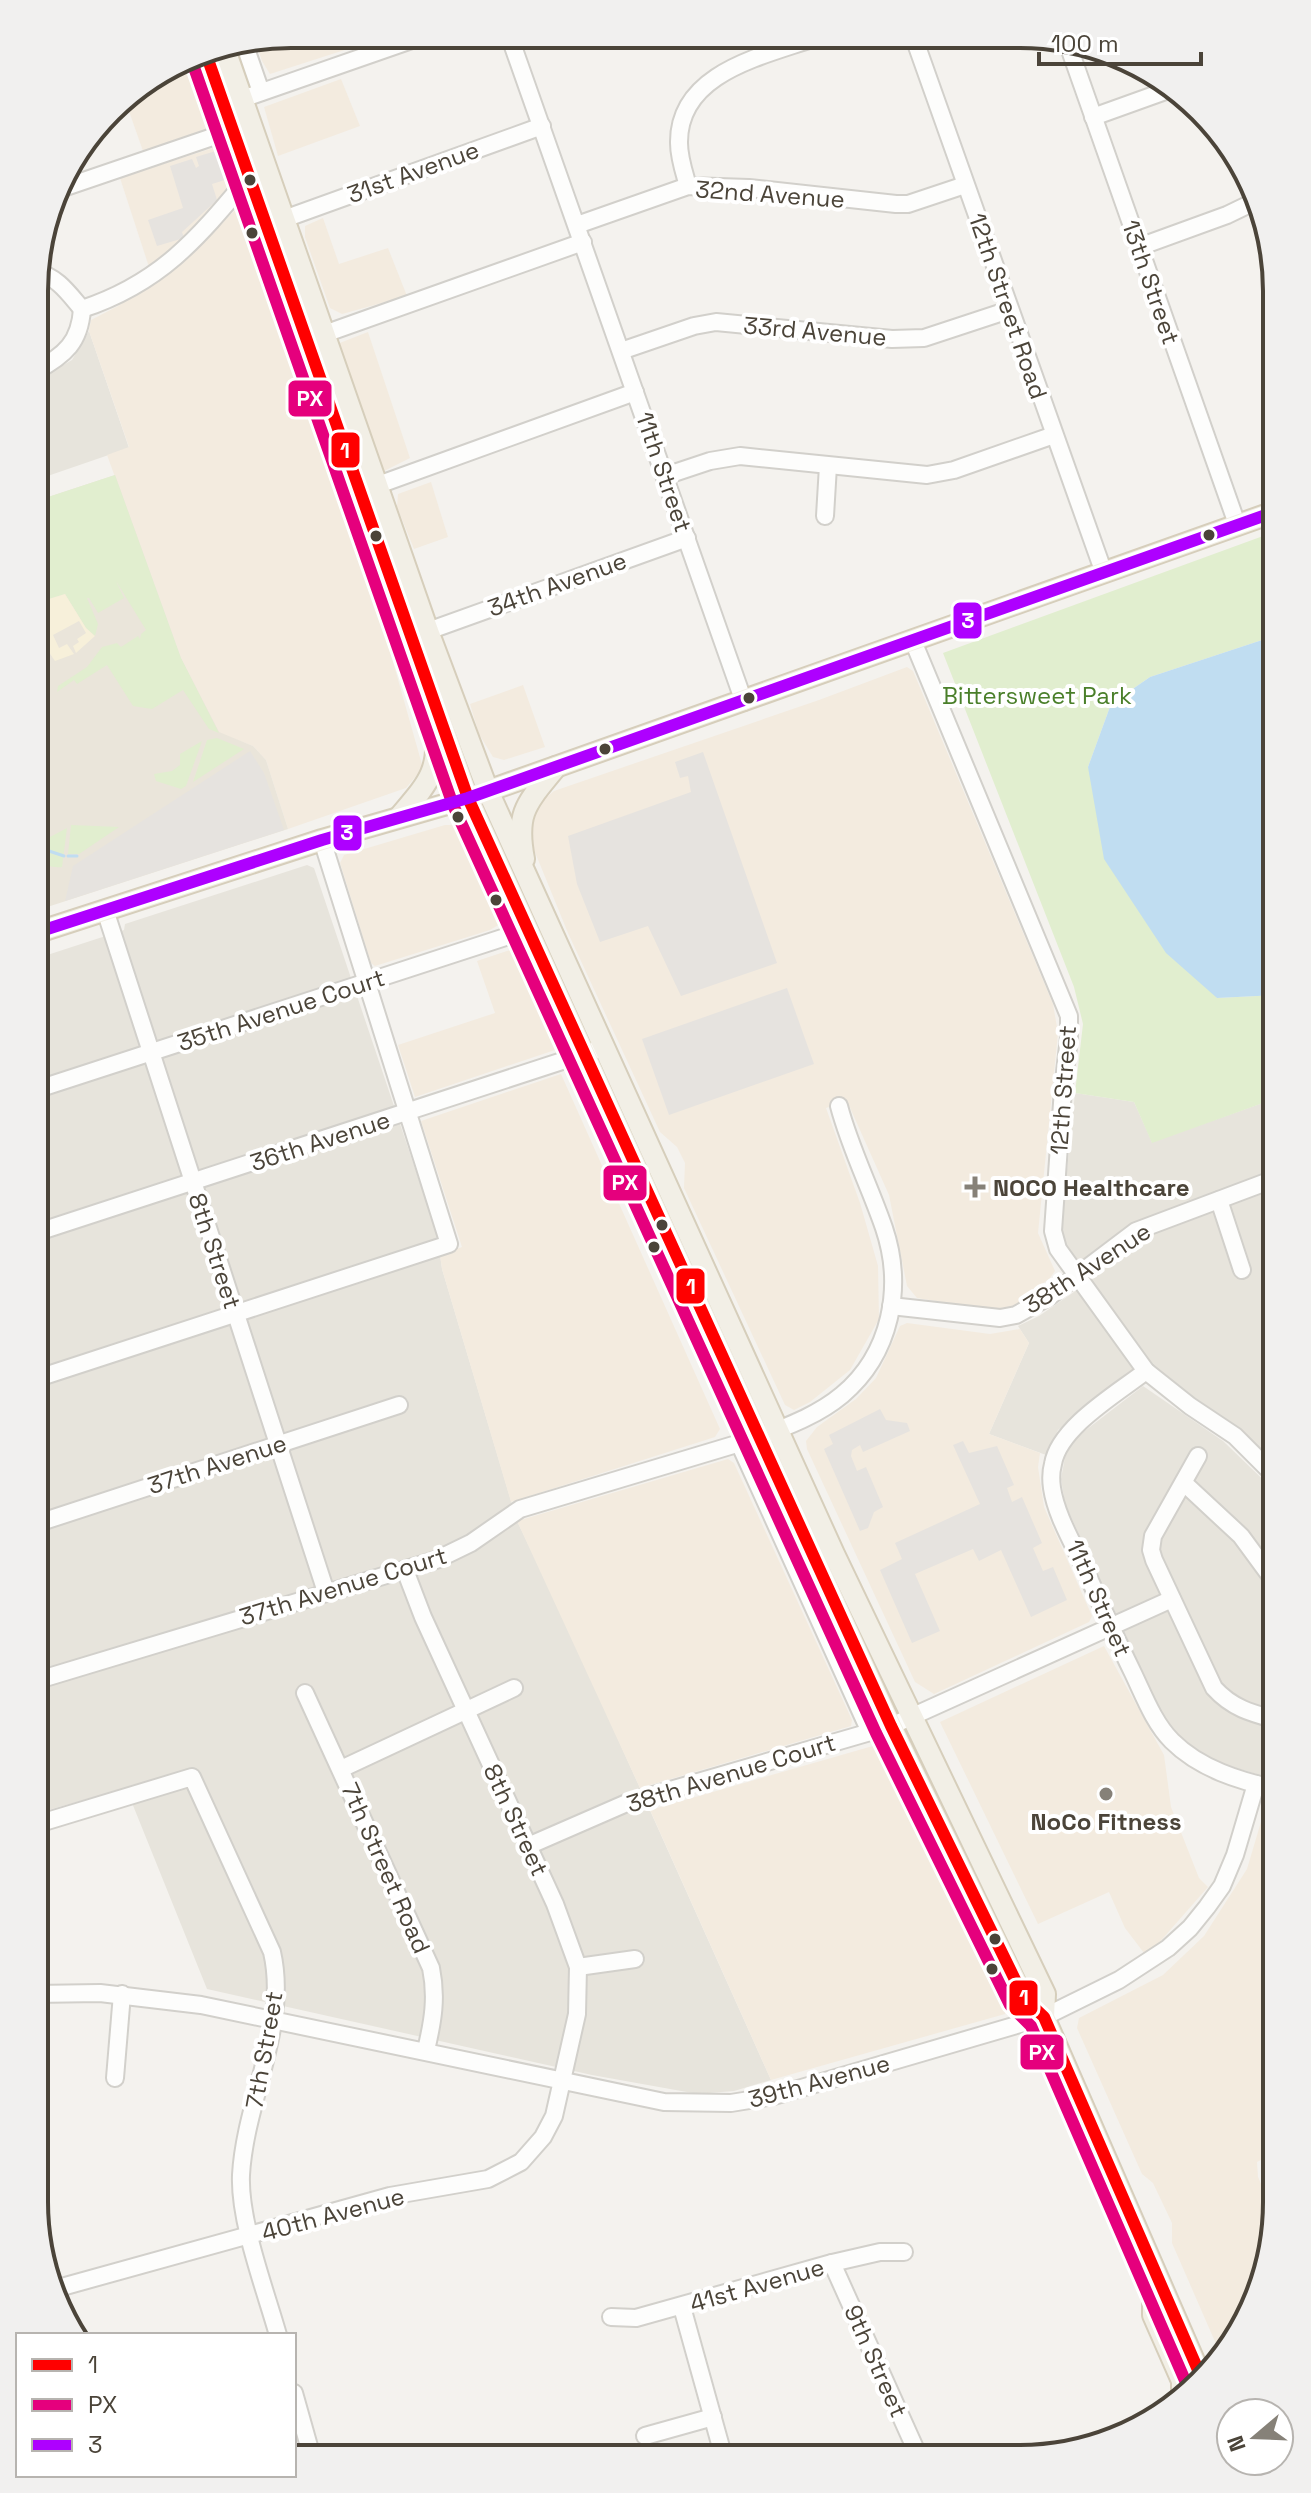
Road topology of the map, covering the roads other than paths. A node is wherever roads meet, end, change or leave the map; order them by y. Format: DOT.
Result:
graph roads {
  1 [pos="389,48"];
  2 [pos="514,48"];
  3 [pos="786,48"];
  4 [pos="917,48"];
  5 [pos="245,53"];
  6 [pos="1071,54"];
  7 [pos="229,56"];
  8 [pos="212,61"];
  9 [pos="213,61"];
  10 [pos="1160,93"];
  11 [pos="252,96"];
  12 [pos="1093,117"];
  13 [pos="542,126"];
  14 [pos="233,130"];
  15 [pos="249,177"];
  16 [pos="73,185"];
  17 [pos="965,185"];
  18 [pos="688,186"];
  19 [pos="1247,205"];
  20 [pos="281,209"];
  21 [pos="577,225"];
  22 [pos="583,242"];
  23 [pos="1139,247"];
  24 [pos="49,276"];
  25 [pos="82,309"];
  26 [pos="1009,310"];
  27 [pos="316,336"];
  28 [pos="621,351"];
  29 [pos="48,362"];
  30 [pos="635,392"];
  31 [pos="334,416"];
  32 [pos="1054,435"];
  33 [pos="828,466"];
  34 [pos="665,476"];
  35 [pos="378,485"];
  36 [pos="364,502"];
  37 [pos="825,516"];
  38 [pos="1263,516"];
  39 [pos="1237,524"];
  40 [pos="687,538"];
  41 [pos="407,572"];
  42 [pos="1104,573"];
  43 [pos="428,631"];
  44 [pos="913,641"];
  45 [pos="430,690"];
  46 [pos="744,702"];
  47 [pos="556,767"];
  48 [pos="478,794"];
  49 [pos="400,816"];
  50 [pos="322,840"];
  51 [pos="528,883"];
  52 [pos="105,910"];
  53 [pos="48,929"];
  54 [pos="527,930"];
  55 [pos="366,982"];
  56 [pos="604,1047"];
  57 [pos="151,1053"];
  58 [pos="584,1055"];
  59 [pos="48,1086"];
  60 [pos="839,1106"];
  61 [pos="408,1113"];
  62 [pos="193,1182"];
  63 [pos="1263,1183"];
  64 [pos="1219,1200"];
  65 [pos="48,1229"];
  66 [pos="1242,1270"];
  67 [pos="1076,1276"];
  68 [pos="891,1306"];
  69 [pos="235,1313"];
  70 [pos="1146,1371"];
  71 [pos="48,1375"];
  72 [pos="399,1405"];
  73 [pos="769,1433"];
  74 [pos="278,1443"];
  75 [pos="739,1443"];
  76 [pos="1198,1456"];
  77 [pos="1262,1463"];
  78 [pos="1184,1483"];
  79 [pos="48,1520"];
  80 [pos="1262,1565"];
  81 [pos="405,1570"];
  82 [pos="326,1592"];
  83 [pos="1172,1599"];
  84 [pos="1111,1626"];
  85 [pos="48,1677"];
  86 [pos="514,1688"];
  87 [pos="305,1693"];
  88 [pos="466,1711"];
  89 [pos="1262,1716"];
  90 [pos="910,1717"];
  91 [pos="891,1726"];
  92 [pos="870,1732"];
  93 [pos="341,1769"];
  94 [pos="1256,1784"];
  95 [pos="1262,1785"];
  96 [pos="48,1821"];
  97 [pos="528,1846"];
  98 [pos="635,1959"];
  99 [pos="578,1967"];
  100 [pos="48,1994"];
  101 [pos="122,1994"];
  102 [pos="1044,2017"];
  103 [pos="272,2019"];
  104 [pos="426,2050"];
  105 [pos="115,2078"];
  106 [pos="562,2079"];
  107 [pos="250,2235"];
  108 [pos="904,2252"];
  109 [pos="832,2263"];
  110 [pos="1153,2266"];
  111 [pos="64,2286"];
  112 [pos="682,2307"];
  113 [pos="611,2317"];
  114 [pos="277,2333"];
  115 [pos="1197,2368"];
  116 [pos="1182,2383"];
  117 [pos="296,2404"];
  118 [pos="713,2417"];
  119 [pos="645,2436"];
  120 [pos="304,2445"];
  121 [pos="721,2445"];
  122 [pos="914,2445"];
  1 -- 11 [label="street"];
  2 -- 13 [label="street"];
  3 -- 18 [label="street"];
  4 -- 17 [label="street, 12th Street Road"];
  5 -- 11 [label="street"];
  6 -- 12 [label="street, 13th Street"];
  7 -- 11 [label="main road"];
  8 -- 14 [label="main road"];
  9 -- 11 [label="main road"];
  10 -- 12 [label="street"];
  11 -- 20 [label="main road"];
  12 -- 23 [label="street, 13th Street"];
  13 -- 20 [label="street, 31st Avenue"];
  13 -- 21 [label="street"];
  14 -- 15 [label="main road"];
  14 -- 16 [label="street"];
  14 -- 20 [label="main road"];
  15 -- 25 [label="street"];
  15 -- 27 [label="main road"];
  17 -- 18 [label="street, 32nd Avenue"];
  17 -- 26 [label="street, 12th Street Road"];
  18 -- 21 [label="street, 32nd Avenue"];
  19 -- 23 [label="street"];
  20 -- 27 [label="main road"];
  21 -- 22 [label="street, 11th Street"];
  22 -- 27 [label="street"];
  22 -- 28 [label="street, 11th Street"];
  23 -- 39 [label="street, 13th Street"];
  24 -- 25 [label="street"];
  25 -- 29 [label="street"];
  26 -- 28 [label="street, 33rd Avenue"];
  26 -- 32 [label="street, 12th Street Road"];
  27 -- 31 [label="main road"];
  27 -- 35 [label="main road"];
  28 -- 30 [label="street, 11th Street"];
  30 -- 34 [label="street, 11th Street"];
  30 -- 35 [label="street"];
  31 -- 35 [label="main road"];
  31 -- 36 [label="main road"];
  32 -- 33 [label="street"];
  32 -- 42 [label="street, 12th Street Road"];
  33 -- 34 [label="street"];
  33 -- 37 [label="street"];
  34 -- 40 [label="street, 11th Street"];
  35 -- 41 [label="main road"];
  36 -- 41 [label="main road"];
  36 -- 45 [label="main road"];
  38 -- 39 [label="main road"];
  39 -- 42 [label="main road"];
  40 -- 43 [label="street, 34th Avenue"];
  40 -- 46 [label="street, 11th Street"];
  41 -- 43 [label="main road"];
  42 -- 44 [label="main road"];
  43 -- 48 [label="main road"];
  44 -- 46 [label="main road"];
  44 -- 67 [label="street, 12th Street"];
  45 -- 48 [label="main road"];
  45 -- 49 [label="main road"];
  46 -- 47 [label="main road"];
  47 -- 48 [label="main road"];
  47 -- 51 [label="main road"];
  48 -- 49 [label="main road"];
  48 -- 51 [label="main road"];
  48 -- 54 [label="main road"];
  49 -- 50 [label="main road"];
  50 -- 52 [label="main road"];
  50 -- 55 [label="street"];
  51 -- 56 [label="main road"];
  52 -- 53 [label="main road"];
  52 -- 57 [label="street, 8th Street"];
  54 -- 55 [label="street, 35th Avenue Court"];
  54 -- 58 [label="main road"];
  55 -- 57 [label="street, 35th Avenue Court"];
  55 -- 61 [label="street"];
  56 -- 58 [label="street, 36th Avenue"];
  56 -- 73 [label="main road"];
  57 -- 59 [label="street, 35th Avenue Court"];
  57 -- 62 [label="street, 8th Street"];
  58 -- 61 [label="street, 36th Avenue"];
  58 -- 73 [label="main road"];
  60 -- 68 [label="street, 37th Avenue Court"];
  61 -- 62 [label="street, 36th Avenue"];
  61 -- 69 [label="street"];
  62 -- 65 [label="street, 36th Avenue"];
  62 -- 69 [label="street, 8th Street"];
  63 -- 64 [label="street, 38th Avenue"];
  64 -- 66 [label="street"];
  64 -- 67 [label="street, 38th Avenue"];
  67 -- 68 [label="street, 38th Avenue"];
  67 -- 70 [label="street, 12th Street"];
  68 -- 73 [label="street, 37th Avenue Court"];
  69 -- 71 [label="street"];
  69 -- 74 [label="street, 8th Street"];
  70 -- 77 [label="street, 12th Street"];
  70 -- 84 [label="street, 11th Street"];
  72 -- 74 [label="street, 37th Avenue"];
  73 -- 75 [label="street, 37th Avenue Court"];
  73 -- 90 [label="main road"];
  73 -- 91 [label="main road"];
  74 -- 79 [label="street, 37th Avenue"];
  74 -- 82 [label="street, 8th Street"];
  75 -- 81 [label="street, 37th Avenue Court"];
  75 -- 92 [label="street"];
  76 -- 78 [label="street"];
  78 -- 80 [label="street"];
  78 -- 83 [label="street"];
  81 -- 82 [label="street, 37th Avenue Court"];
  81 -- 88 [label="street, 8th Street"];
  82 -- 85 [label="street, 37th Avenue Court"];
  83 -- 84 [label="street, 38th Avenue Court"];
  83 -- 89 [label="street"];
  84 -- 90 [label="street, 38th Avenue Court"];
  84 -- 94 [label="street, 11th Street"];
  86 -- 88 [label="street"];
  87 -- 93 [label="street, 7th Street Road"];
  88 -- 93 [label="street"];
  88 -- 97 [label="street, 8th Street"];
  90 -- 91 [label="street, 38th Avenue Court"];
  90 -- 102 [label="main road"];
  91 -- 92 [label="street, 38th Avenue Court"];
  91 -- 102 [label="main road"];
  92 -- 97 [label="street, 38th Avenue Court"];
  93 -- 104 [label="street, 7th Street Road"];
  94 -- 95 [label="street, 11th Street"];
  94 -- 102 [label="street, 39th Avenue"];
  96 -- 103 [label="street, 7th Street"];
  97 -- 99 [label="street, 8th Street"];
  98 -- 99 [label="street"];
  99 -- 106 [label="street, 8th Street"];
  100 -- 101 [label="street, 39th Avenue"];
  101 -- 103 [label="street, 39th Avenue"];
  101 -- 105 [label="street"];
  102 -- 106 [label="street, 39th Avenue"];
  102 -- 110 [label="main road"];
  103 -- 104 [label="street, 39th Avenue"];
  103 -- 107 [label="street, 7th Street"];
  104 -- 106 [label="street, 39th Avenue"];
  106 -- 107 [label="street, 40th Avenue"];
  107 -- 111 [label="street, 40th Avenue"];
  107 -- 114 [label="street, 7th Street"];
  108 -- 109 [label="street, 41st Avenue"];
  109 -- 112 [label="street, 41st Avenue"];
  109 -- 122 [label="street, 9th Street"];
  110 -- 115 [label="main road"];
  110 -- 116 [label="main road"];
  112 -- 113 [label="street, 41st Avenue"];
  112 -- 118 [label="street"];
  117 -- 120 [label="street"];
  118 -- 119 [label="street"];
  118 -- 121 [label="street"];
}
